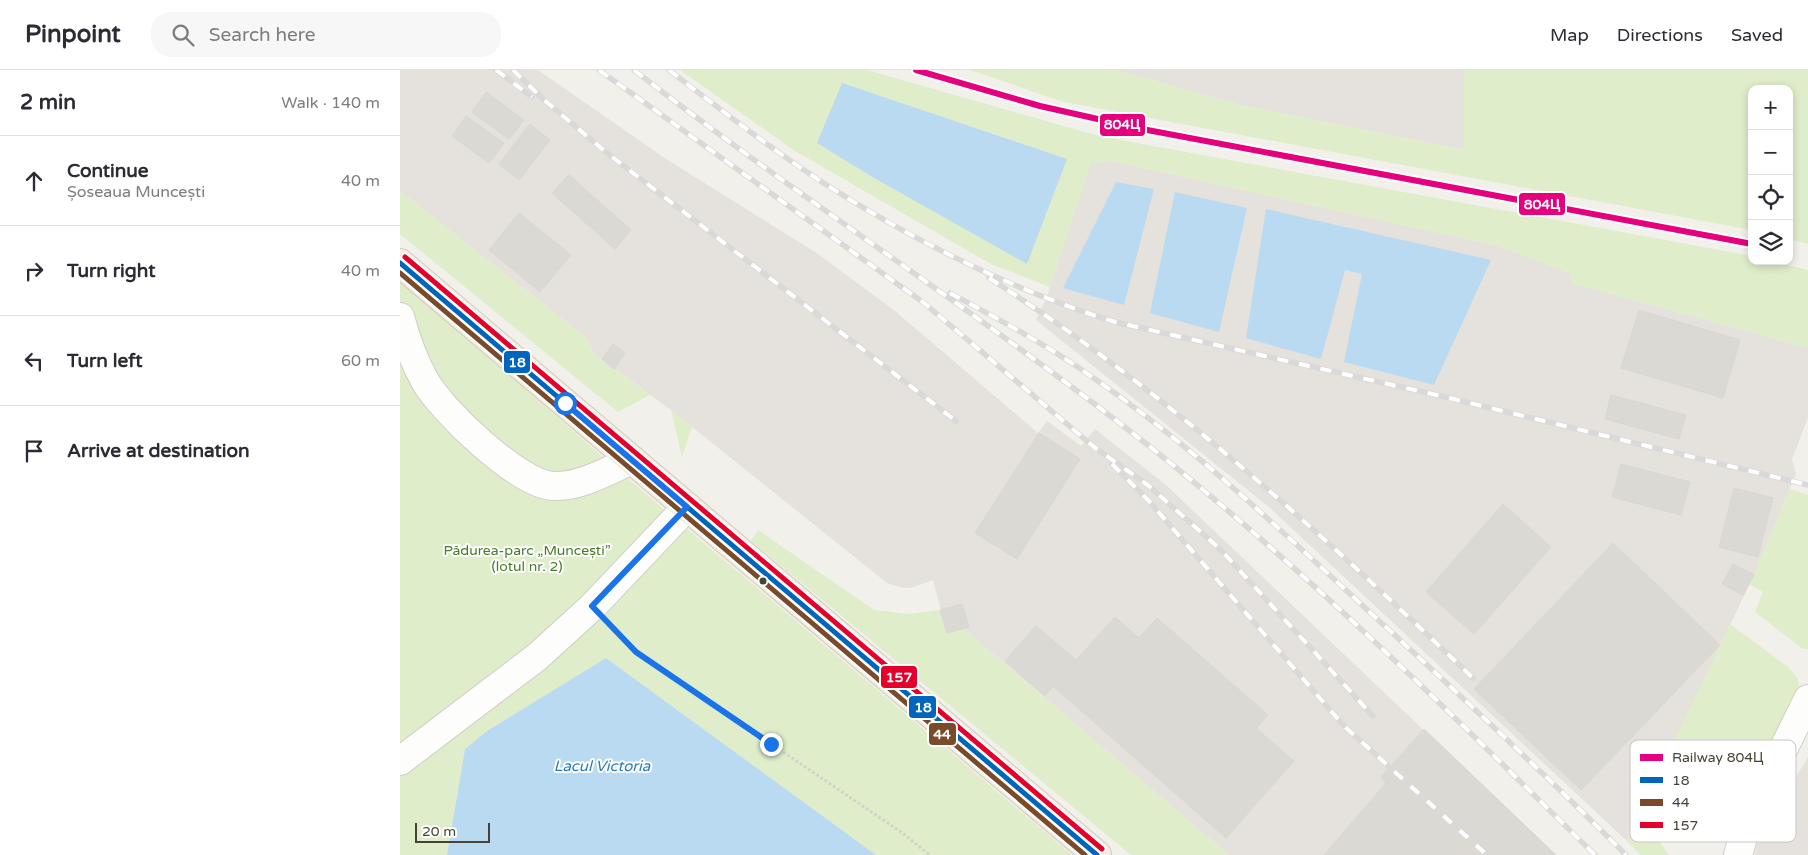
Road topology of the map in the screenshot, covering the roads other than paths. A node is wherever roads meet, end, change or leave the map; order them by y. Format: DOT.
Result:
graph roads {
  1 [pos="400,263"];
  2 [pos="400,317"];
  3 [pos="632,460"];
  4 [pos="687,507"];
  5 [pos="1808,699"];
  6 [pos="1788,740"];
  7 [pos="400,761"];
  8 [pos="1741,842"];
  9 [pos="1096,855"];
  10 [pos="1738,855"];
  1 -- 3 [label="main road"];
  2 -- 3 [label="lane"];
  3 -- 4 [label="main road"];
  4 -- 7 [label="lane"];
  4 -- 9 [label="main road"];
  5 -- 6 [label="lane"];
  8 -- 10 [label="lane"];
}
